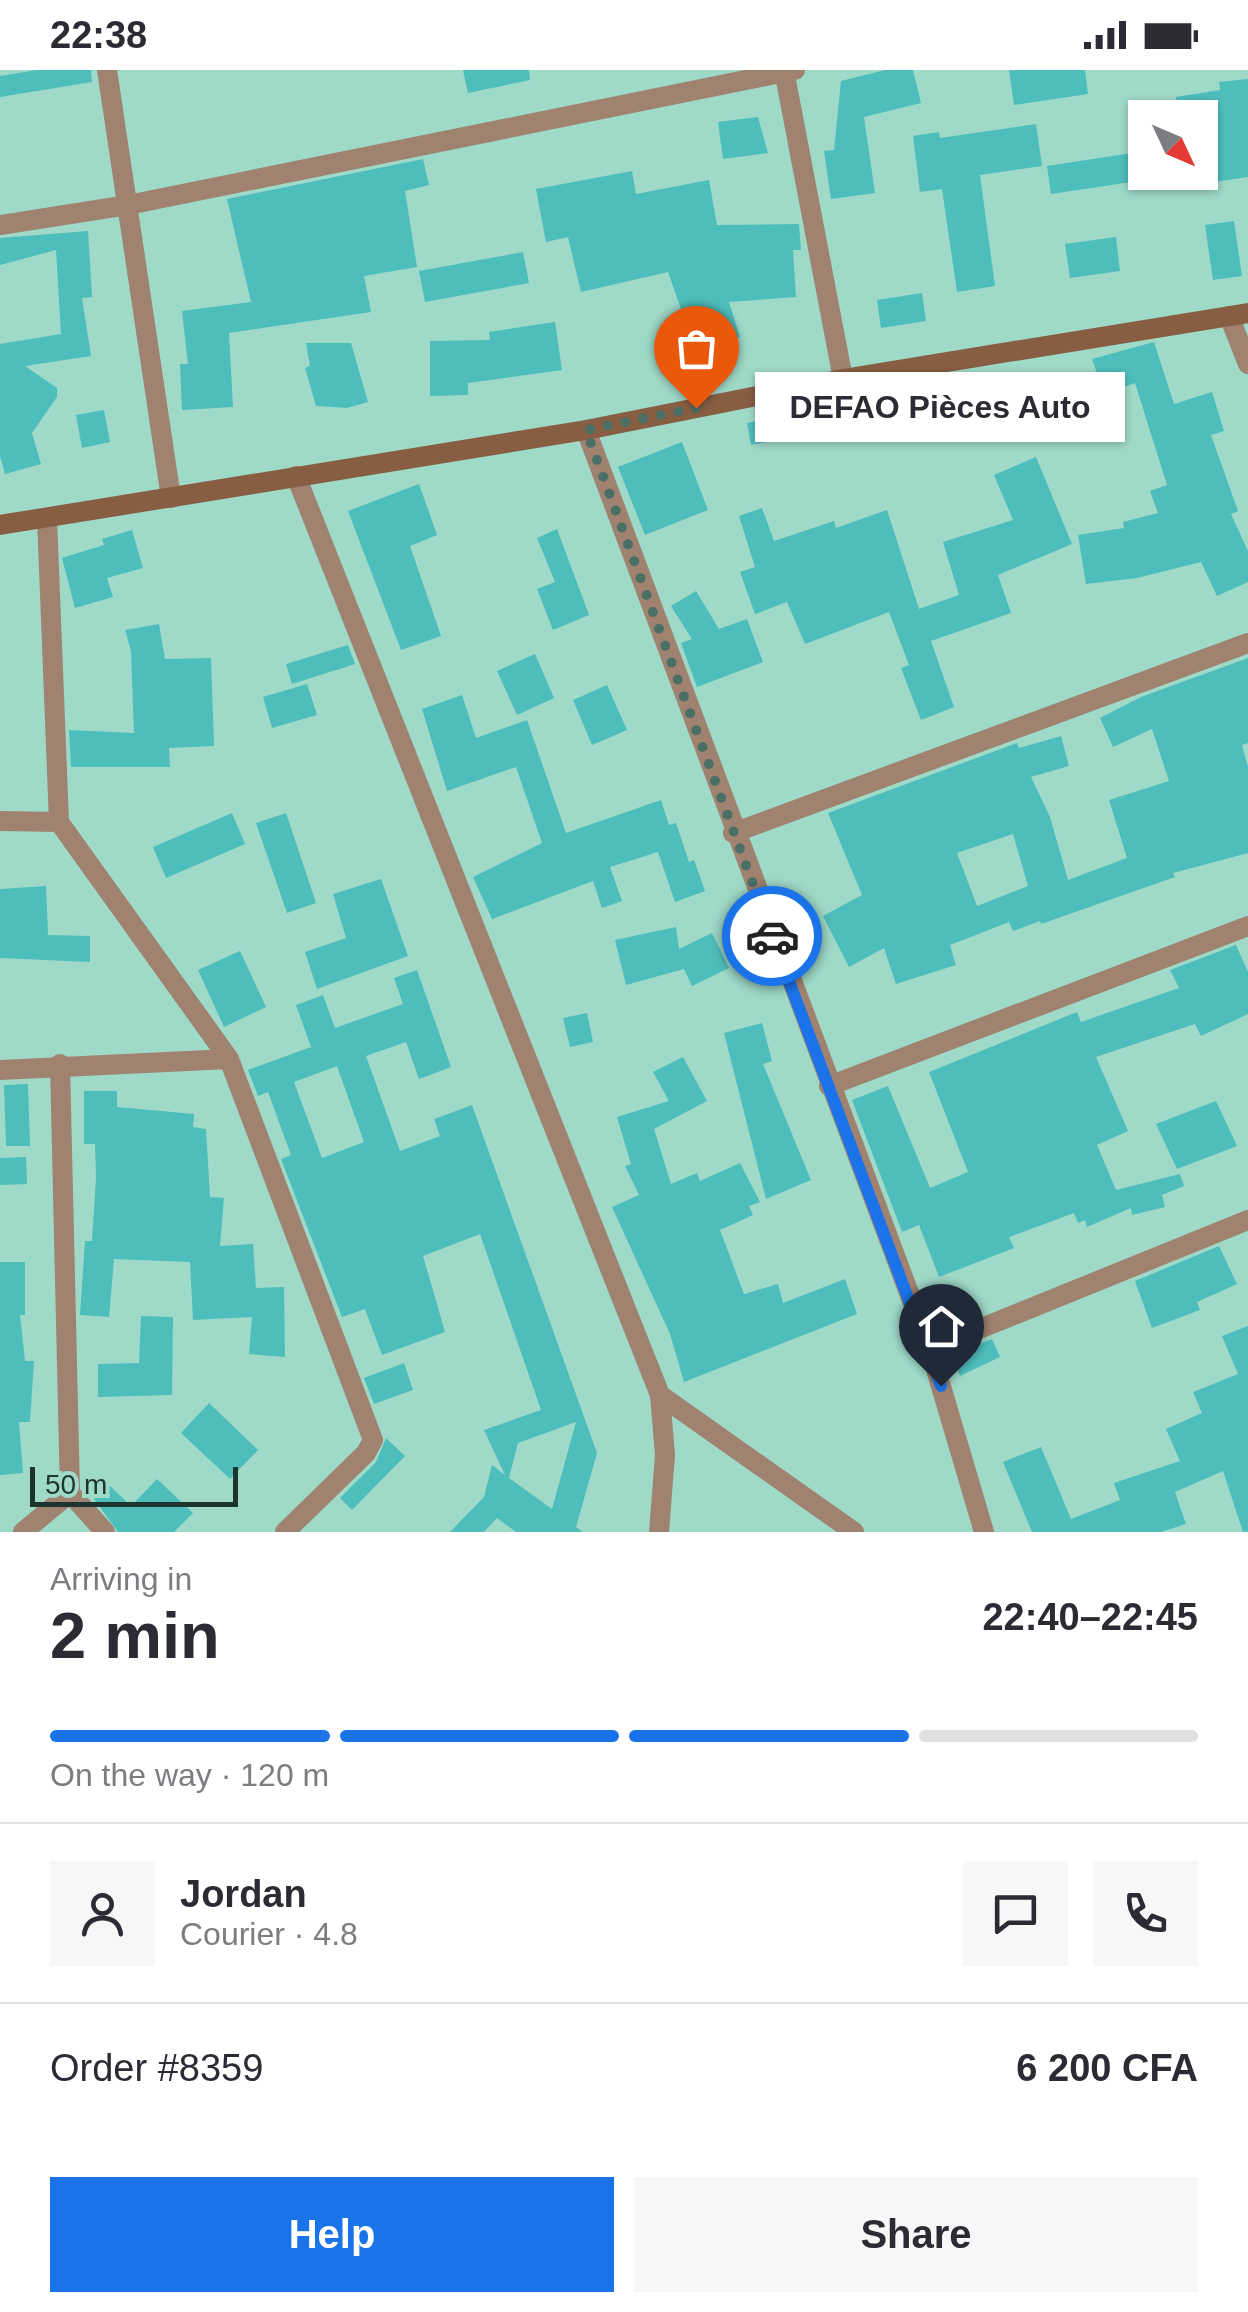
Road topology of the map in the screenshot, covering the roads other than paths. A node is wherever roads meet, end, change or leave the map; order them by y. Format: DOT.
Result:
graph roads {
  1 [pos="107,70"];
  2 [pos="788,71"];
  3 [pos="128,205"];
  4 [pos="0,225"];
  5 [pos="1238,315"];
  6 [pos="1248,364"];
  7 [pos="843,379"];
  8 [pos="586,430"];
  9 [pos="296,476"];
  10 [pos="171,498"];
  11 [pos="48,518"];
  12 [pos="0,525"];
  13 [pos="1248,643"];
  14 [pos="0,822"];
  15 [pos="59,822"];
  16 [pos="734,833"];
  17 [pos="1248,926"];
  18 [pos="229,1059"];
  19 [pos="60,1064"];
  20 [pos="0,1070"];
  21 [pos="828,1086"];
  22 [pos="1248,1220"];
  23 [pos="930,1349"];
  24 [pos="660,1395"];
  25 [pos="70,1493"];
  26 [pos="23,1532"];
  27 [pos="106,1532"];
  28 [pos="285,1532"];
  29 [pos="659,1532"];
  30 [pos="854,1532"];
  31 [pos="984,1532"];
  1 -- 3 [label="street"];
  2 -- 3 [label="street"];
  2 -- 7 [label="street"];
  3 -- 4 [label="street"];
  3 -- 10 [label="street"];
  5 -- 6 [label="street"];
  5 -- 7 [label="street"];
  7 -- 8 [label="street"];
  8 -- 9 [label="street"];
  8 -- 16 [label="street"];
  9 -- 10 [label="street"];
  9 -- 24 [label="street"];
  10 -- 11 [label="street"];
  11 -- 12 [label="street"];
  11 -- 15 [label="street"];
  13 -- 16 [label="street"];
  14 -- 15 [label="street"];
  15 -- 18 [label="street"];
  16 -- 21 [label="street"];
  17 -- 21 [label="street"];
  18 -- 19 [label="street"];
  18 -- 28 [label="street"];
  19 -- 20 [label="street"];
  19 -- 25 [label="street"];
  21 -- 23 [label="street"];
  22 -- 23 [label="street"];
  23 -- 31 [label="street"];
  24 -- 29 [label="street"];
  24 -- 30 [label="street"];
  25 -- 26 [label="street"];
  25 -- 27 [label="street"];
}
